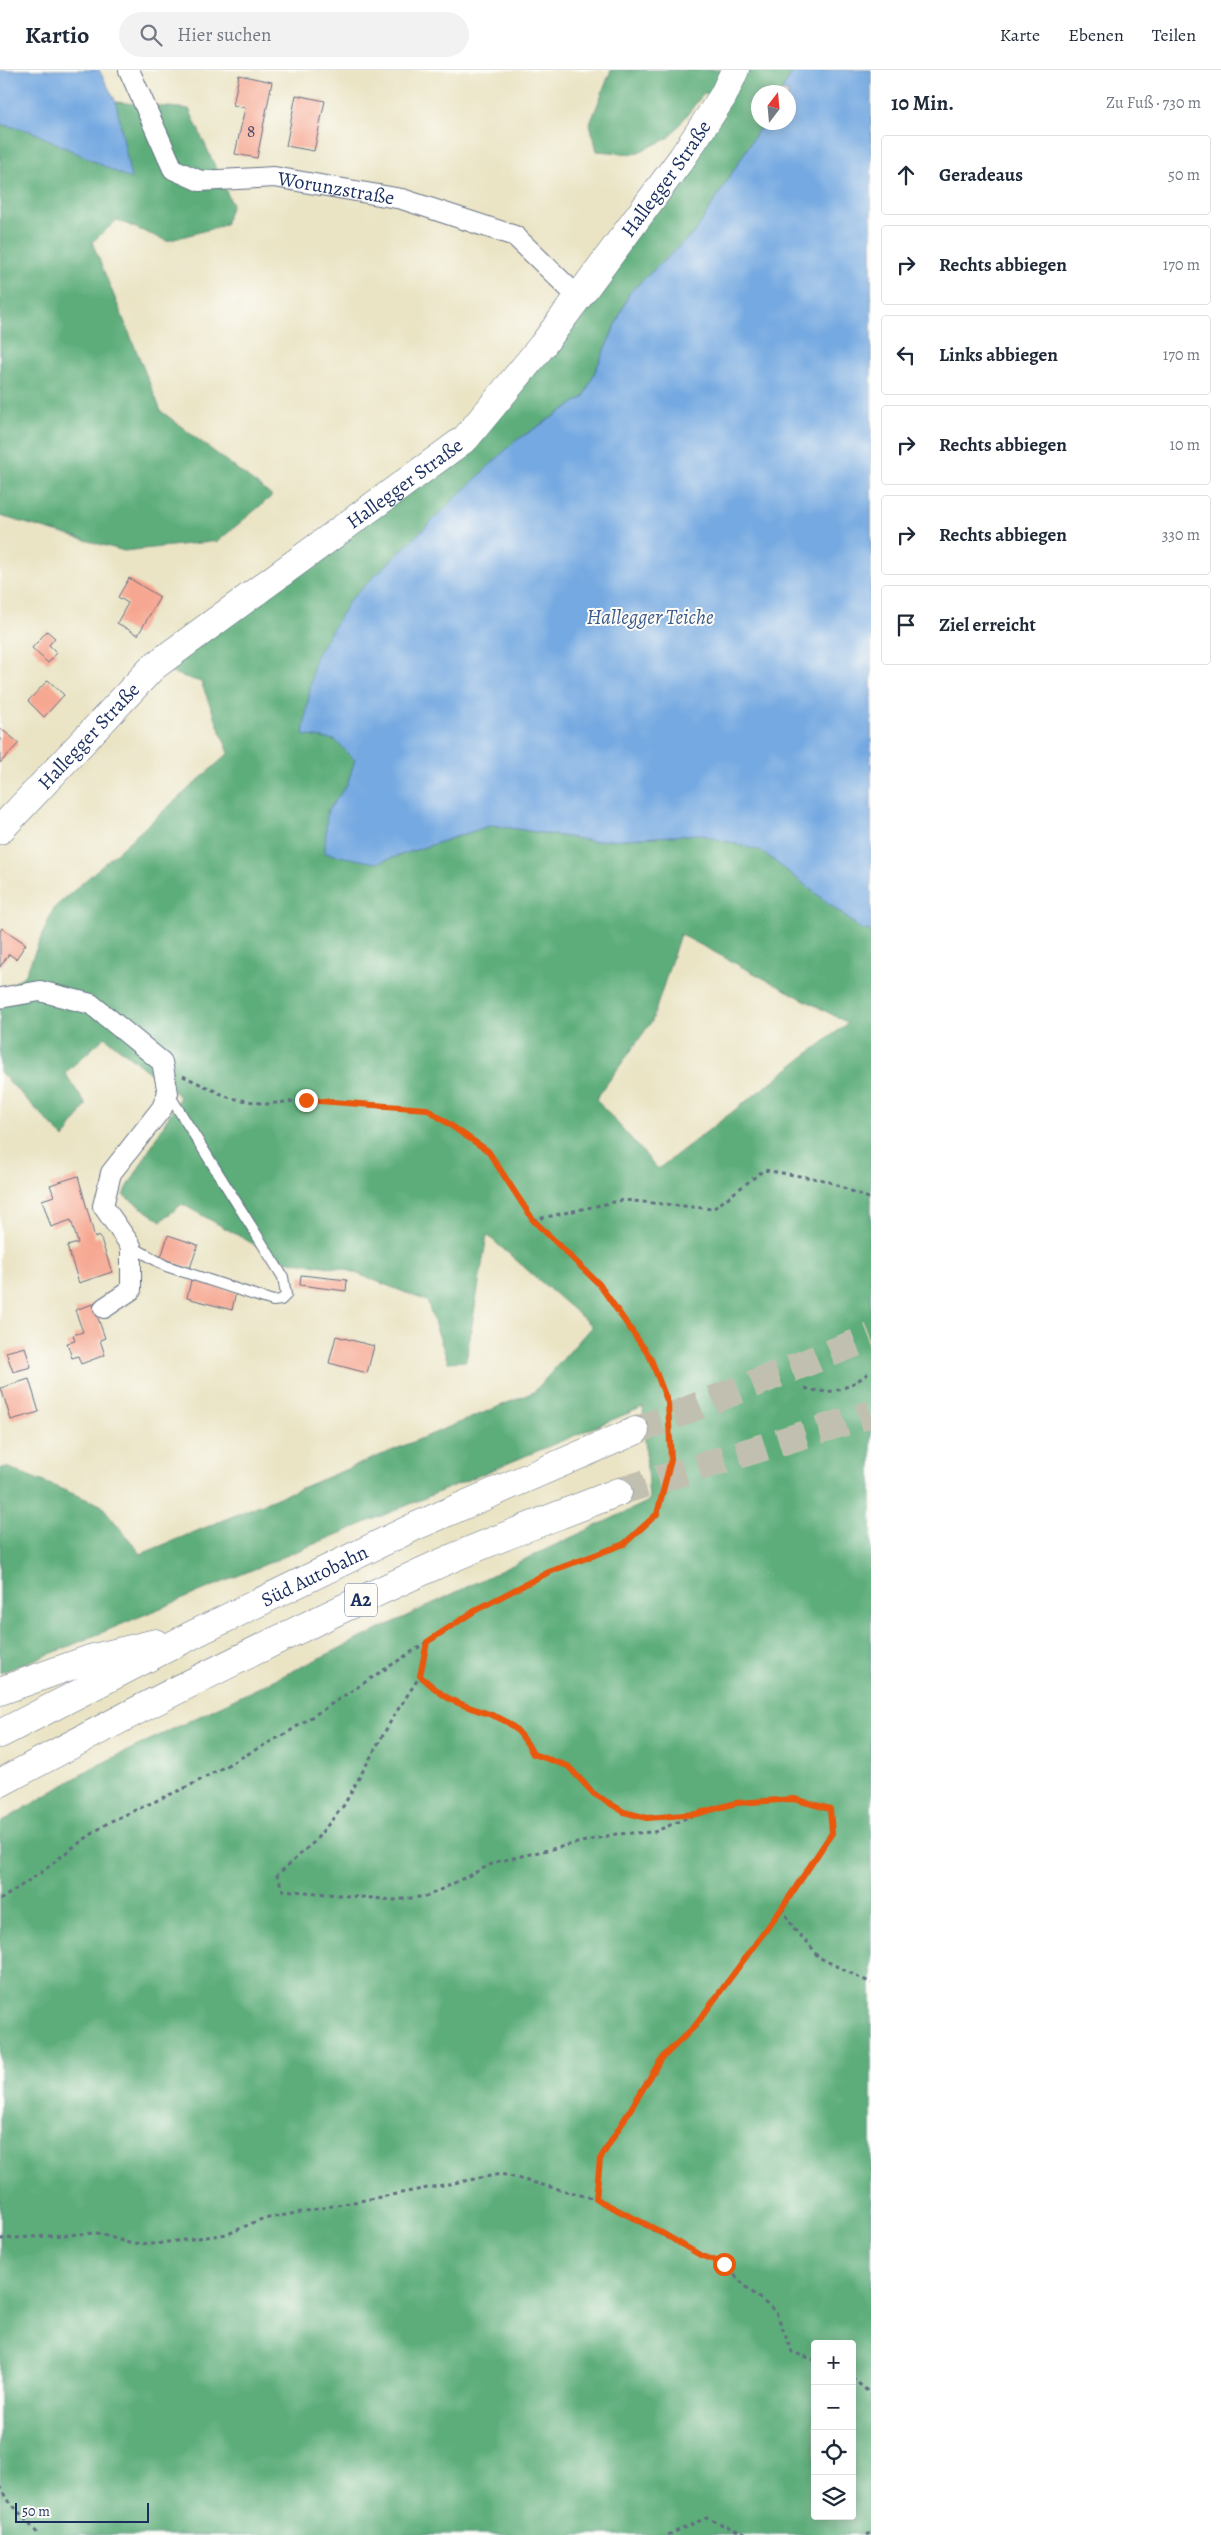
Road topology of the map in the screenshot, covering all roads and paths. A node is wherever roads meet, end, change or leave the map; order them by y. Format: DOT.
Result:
graph roads {
  1 [pos="129,70"];
  2 [pos="735,70"];
  3 [pos="579,298"];
  4 [pos="0,830"];
  5 [pos="0,998"];
  6 [pos="162,1062"];
  7 [pos="168,1093"];
  8 [pos="871,1200"];
  9 [pos="533,1220"];
  10 [pos="131,1246"];
  11 [pos="104,1308"];
  12 [pos="871,1371"];
  13 [pos="805,1388"];
  14 [pos="635,1431"];
  15 [pos="618,1492"];
  16 [pos="196,1633"];
  17 [pos="427,1642"];
  18 [pos="420,1676"];
  19 [pos="0,1691"];
  20 [pos="0,1734"];
  21 [pos="0,1783"];
  22 [pos="696,1814"];
  23 [pos="0,1900"];
  24 [pos="782,1908"];
  25 [pos="871,1983"];
  26 [pos="596,2199"];
  27 [pos="0,2239"];
  28 [pos="811,2359"];
  29 [pos="856,2381"];
  30 [pos="871,2394"];
  31 [pos="0,2486"];
  32 [pos="871,2533"];
  33 [pos="39,2535"];
  34 [pos="668,2535"];
  35 [pos="748,2535"];
  36 [pos="867,2535"];
  1 -- 3 [label="street, Worunzstraße"];
  2 -- 3 [label="main road, Hallegger Straße"];
  3 -- 4 [label="main road, Hallegger Straße"];
  5 -- 6 [label="street"];
  6 -- 7 [label="street"];
  6 -- 9 [label="path"];
  7 -- 10 [label="street"];
  7 -- 10 [label="lane"];
  8 -- 9 [label="path"];
  9 -- 17 [label="path"];
  10 -- 11 [label="street"];
  12 -- 13 [label="path"];
  14 -- 16 [label="main road, Süd Autobahn / A2"];
  15 -- 21 [label="main road, A2"];
  16 -- 19 [label="main road"];
  16 -- 20 [label="main road, Süd Autobahn / A2"];
  17 -- 18 [label="path"];
  17 -- 23 [label="path"];
  18 -- 22 [label="path"];
  18 -- 22 [label="path"];
  22 -- 24 [label="path"];
  24 -- 25 [label="path"];
  24 -- 26 [label="path"];
  26 -- 27 [label="path"];
  26 -- 28 [label="path"];
  29 -- 30 [label="path"];
  31 -- 33 [label="path"];
  32 -- 36 [label="path"];
  34 -- 35 [label="path"];
}
